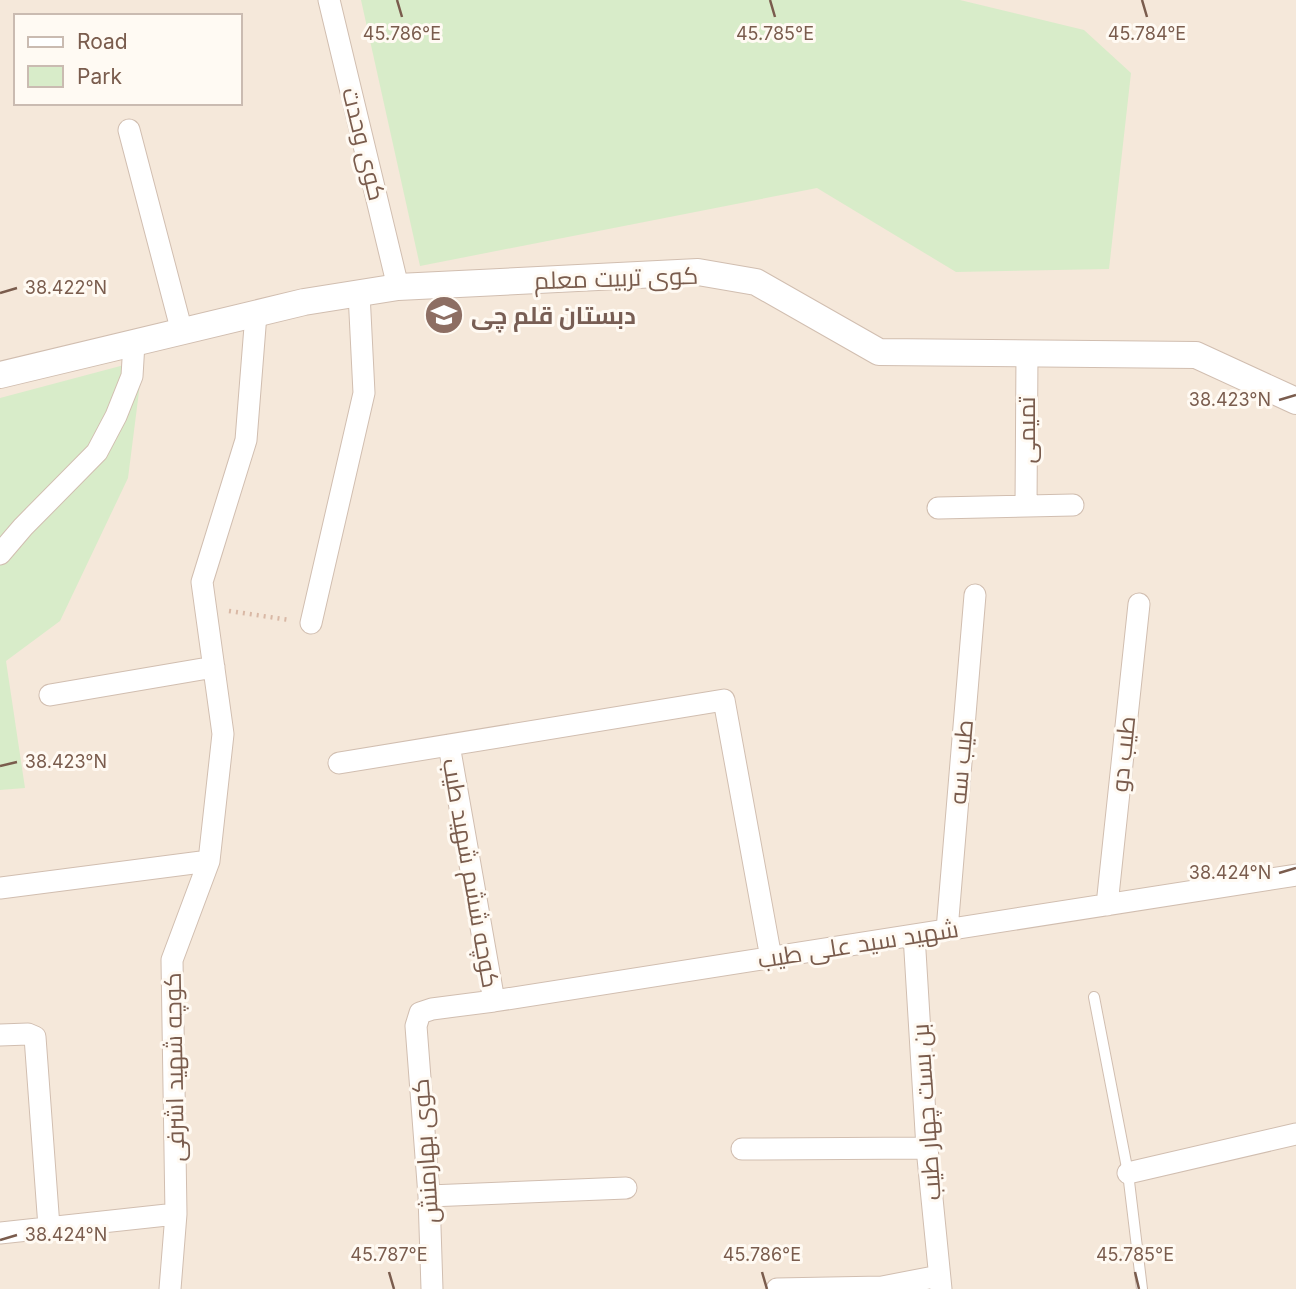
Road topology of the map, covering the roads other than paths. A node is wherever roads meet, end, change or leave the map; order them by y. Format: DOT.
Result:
graph roads {
  1 [pos="329,0"];
  2 [pos="129,130"];
  3 [pos="398,287"];
  4 [pos="359,293"];
  5 [pos="256,314"];
  6 [pos="182,332"];
  7 [pos="134,343"];
  8 [pos="1027,354"];
  9 [pos="0,375"];
  10 [pos="1296,401"];
  11 [pos="1073,505"];
  12 [pos="1026,506"];
  13 [pos="938,508"];
  14 [pos="0,554"];
  15 [pos="975,595"];
  16 [pos="1139,604"];
  17 [pos="311,623"];
  18 [pos="214,667"];
  19 [pos="50,695"];
  20 [pos="449,745"];
  21 [pos="339,764"];
  22 [pos="209,861"];
  23 [pos="1296,875"];
  24 [pos="0,888"];
  25 [pos="1107,905"];
  26 [pos="947,930"];
  27 [pos="914,935"];
  28 [pos="771,958"];
  29 [pos="1094,998"];
  30 [pos="494,1001"];
  31 [pos="420,1013"];
  32 [pos="0,1035"];
  33 [pos="1296,1134"];
  34 [pos="927,1148"];
  35 [pos="742,1149"];
  36 [pos="1128,1173"];
  37 [pos="626,1188"];
  38 [pos="429,1196"];
  39 [pos="176,1214"];
  40 [pos="49,1227"];
  41 [pos="0,1233"];
  42 [pos="940,1283"];
  43 [pos="882,1288"];
  44 [pos="170,1289"];
  45 [pos="432,1289"];
  46 [pos="778,1289"];
  47 [pos="1142,1289"];
  1 -- 3 [label="street, کوی وحدت"];
  2 -- 6 [label="street"];
  3 -- 4 [label="street, کوی تربیت معلم"];
  3 -- 8 [label="street, کوی تربیت معلم"];
  4 -- 5 [label="street, کوی تربیت معلم"];
  4 -- 17 [label="street"];
  5 -- 6 [label="street, کوی تربیت معلم"];
  5 -- 18 [label="street, کوچه شهید اشرفی"];
  6 -- 7 [label="street, کوی تربیت معلم"];
  7 -- 9 [label="street, کوی تربیت معلم"];
  7 -- 14 [label="street"];
  8 -- 10 [label="street, کوی تربیت معلم"];
  8 -- 12 [label="street, تمیمی"];
  11 -- 12 [label="street"];
  12 -- 13 [label="street"];
  15 -- 26 [label="street, طیب سه"];
  16 -- 25 [label="street, طیب دو"];
  18 -- 19 [label="street"];
  18 -- 22 [label="street, کوچه شهید اشرفی"];
  20 -- 21 [label="street"];
  20 -- 28 [label="street"];
  20 -- 30 [label="street, کوچه ششم شهید طیب"];
  22 -- 24 [label="street"];
  22 -- 39 [label="street, کوچه شهید اشرفی"];
  23 -- 25 [label="street, شهید سید علی طیب"];
  25 -- 26 [label="street, شهید سید علی طیب"];
  26 -- 27 [label="street, شهید سید علی طیب"];
  27 -- 28 [label="street, شهید سید علی طیب"];
  27 -- 34 [label="street, بن بست چهار طیب"];
  28 -- 30 [label="street, شهید سید علی طیب"];
  29 -- 36 [label="lane"];
  30 -- 31 [label="street, شهید سید علی طیب"];
  31 -- 38 [label="street, کوی بهارمنش"];
  32 -- 40 [label="street"];
  33 -- 36 [label="street"];
  34 -- 35 [label="street"];
  34 -- 42 [label="street, بن بست چهار طیب"];
  36 -- 47 [label="lane"];
  37 -- 38 [label="street"];
  38 -- 45 [label="street, کوی بهارمنش"];
  39 -- 40 [label="street"];
  39 -- 44 [label="street, کوچه شهید اشرفی"];
  40 -- 41 [label="street"];
  42 -- 43 [label="street"];
  43 -- 46 [label="street"];
}
